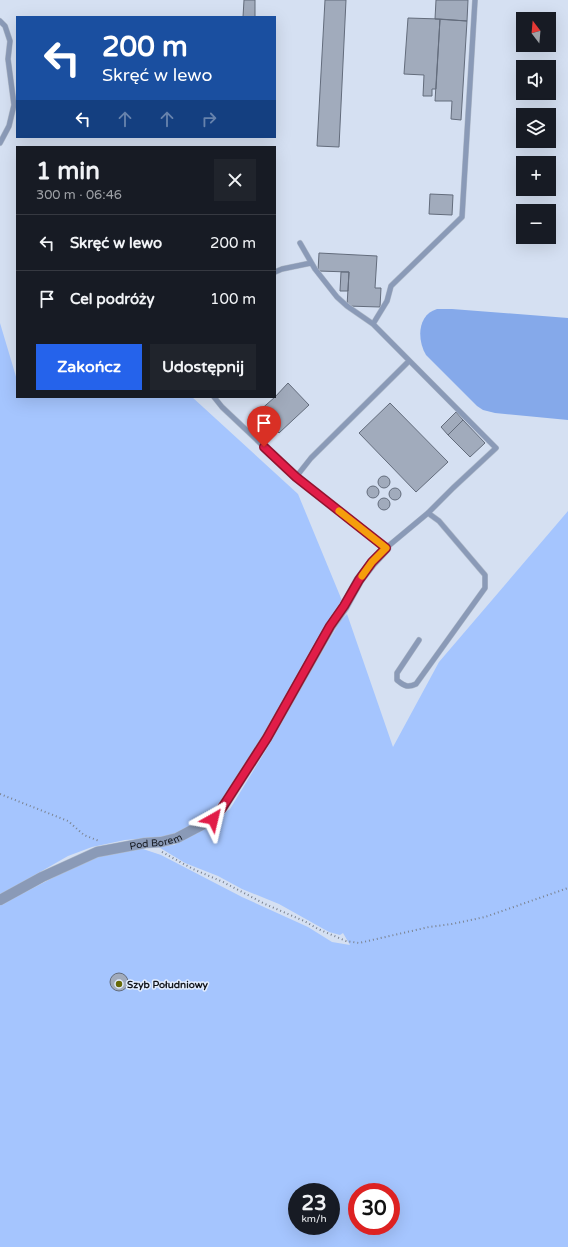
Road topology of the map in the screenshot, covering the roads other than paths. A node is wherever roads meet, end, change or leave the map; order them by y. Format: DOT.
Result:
graph roads {
  1 [pos="475,0"];
  2 [pos="0,21"];
  3 [pos="0,143"];
  4 [pos="300,243"];
  5 [pos="311,263"];
  6 [pos="276,272"];
  7 [pos="373,324"];
  8 [pos="410,361"];
  9 [pos="215,398"];
  10 [pos="296,477"];
  11 [pos="428,513"];
  12 [pos="386,548"];
  13 [pos="419,640"];
  14 [pos="0,900"];
  1 -- 7 [label="lane"];
  2 -- 3 [label="lane"];
  4 -- 5 [label="lane"];
  5 -- 6 [label="lane"];
  5 -- 7 [label="lane"];
  7 -- 8 [label="lane"];
  8 -- 10 [label="lane"];
  8 -- 11 [label="lane"];
  9 -- 10 [label="lane"];
  10 -- 12 [label="lane"];
  11 -- 12 [label="lane"];
  11 -- 13 [label="lane"];
  12 -- 14 [label="street, Pod Borem"];
}
